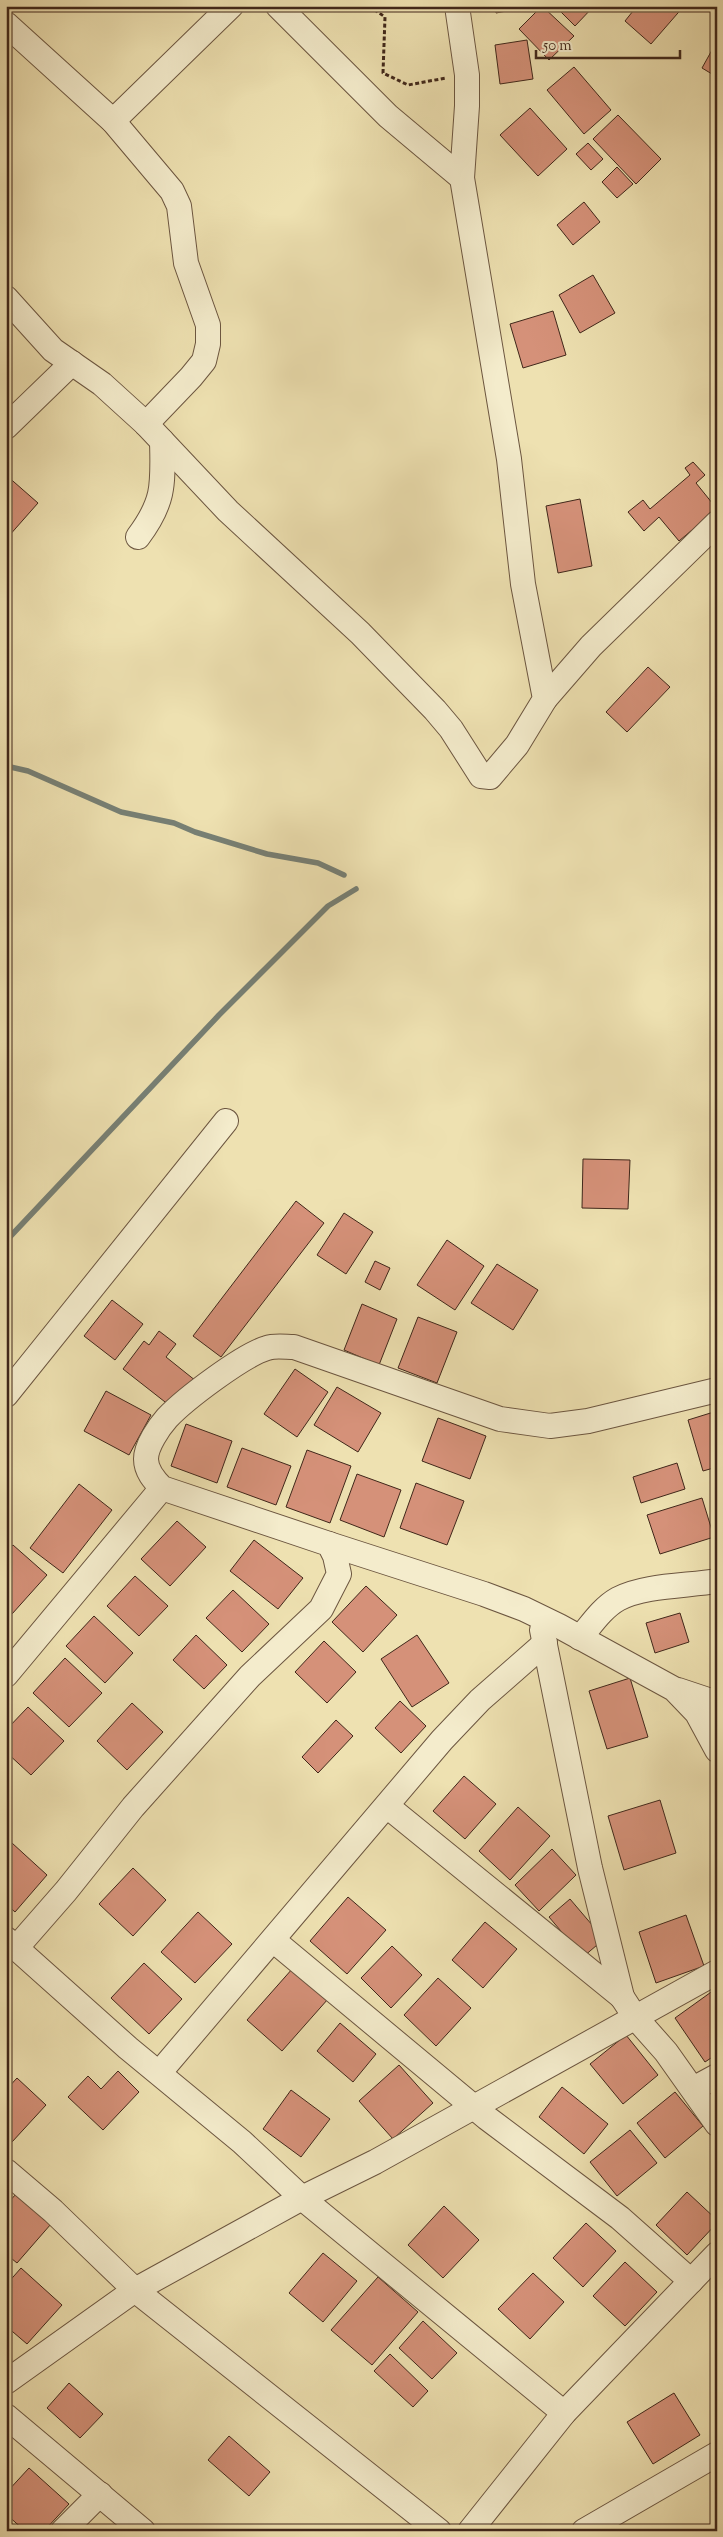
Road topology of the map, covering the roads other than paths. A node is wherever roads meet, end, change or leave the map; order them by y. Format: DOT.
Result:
graph roads {
  1 [pos="231,6"];
  2 [pos="278,6"];
  3 [pos="457,6"];
  4 [pos="6,24"];
  5 [pos="113,121"];
  6 [pos="462,178"];
  7 [pos="6,298"];
  8 [pos="72,363"];
  9 [pos="6,427"];
  10 [pos="154,432"];
  11 [pos="717,523"];
  12 [pos="138,537"];
  13 [pos="545,699"];
  14 [pos="226,1121"];
  15 [pos="717,1390"];
  16 [pos="6,1395"];
  17 [pos="162,1488"];
  18 [pos="329,1544"];
  19 [pos="717,1581"];
  20 [pos="540,1617"];
  21 [pos="580,1638"];
  22 [pos="545,1643"];
  23 [pos="6,1675"];
  24 [pos="674,1689"];
  25 [pos="717,1703"];
  26 [pos="717,1750"];
  27 [pos="387,1806"];
  28 [pos="273,1940"];
  29 [pos="12,1943"];
  30 [pos="717,1972"];
  31 [pos="622,1997"];
  32 [pos="635,2017"];
  33 [pos="160,2072"];
  34 [pos="717,2076"];
  35 [pos="694,2090"];
  36 [pos="473,2106"];
  37 [pos="717,2124"];
  38 [pos="6,2171"];
  39 [pos="302,2198"];
  40 [pos="717,2254"];
  41 [pos="691,2282"];
  42 [pos="135,2290"];
  43 [pos="6,2382"];
  44 [pos="564,2413"];
  45 [pos="6,2416"];
  46 [pos="717,2454"];
  47 [pos="100,2494"];
  48 [pos="63,2531"];
  49 [pos="143,2531"];
  50 [pos="439,2531"];
  51 [pos="470,2531"];
  52 [pos="584,2531"];
  1 -- 5 [label="street"];
  2 -- 6 [label="street"];
  3 -- 6 [label="street"];
  4 -- 5 [label="street"];
  5 -- 10 [label="street"];
  6 -- 13 [label="street"];
  7 -- 8 [label="street"];
  8 -- 9 [label="street"];
  8 -- 10 [label="street"];
  10 -- 12 [label="street"];
  10 -- 13 [label="street"];
  11 -- 13 [label="street"];
  14 -- 16 [label="street"];
  15 -- 17 [label="street"];
  17 -- 18 [label="street"];
  17 -- 23 [label="street"];
  18 -- 20 [label="street"];
  18 -- 29 [label="street"];
  19 -- 21 [label="street"];
  20 -- 21 [label="street"];
  20 -- 22 [label="street"];
  21 -- 24 [label="street"];
  22 -- 27 [label="street"];
  22 -- 31 [label="street"];
  24 -- 25 [label="street"];
  24 -- 26 [label="street"];
  27 -- 28 [label="street"];
  27 -- 31 [label="street"];
  28 -- 33 [label="street"];
  28 -- 36 [label="street"];
  29 -- 33 [label="street"];
  30 -- 32 [label="street"];
  31 -- 32 [label="street"];
  32 -- 35 [label="street"];
  32 -- 36 [label="street"];
  33 -- 39 [label="street"];
  34 -- 35 [label="street"];
  35 -- 37 [label="street"];
  36 -- 39 [label="street"];
  36 -- 41 [label="street"];
  38 -- 42 [label="street"];
  39 -- 42 [label="street"];
  39 -- 44 [label="street"];
  40 -- 41 [label="street"];
  41 -- 44 [label="street"];
  42 -- 43 [label="street"];
  42 -- 50 [label="street"];
  44 -- 51 [label="street"];
  45 -- 47 [label="street"];
  46 -- 52 [label="street"];
  47 -- 48 [label="street"];
  47 -- 49 [label="street"];
}
